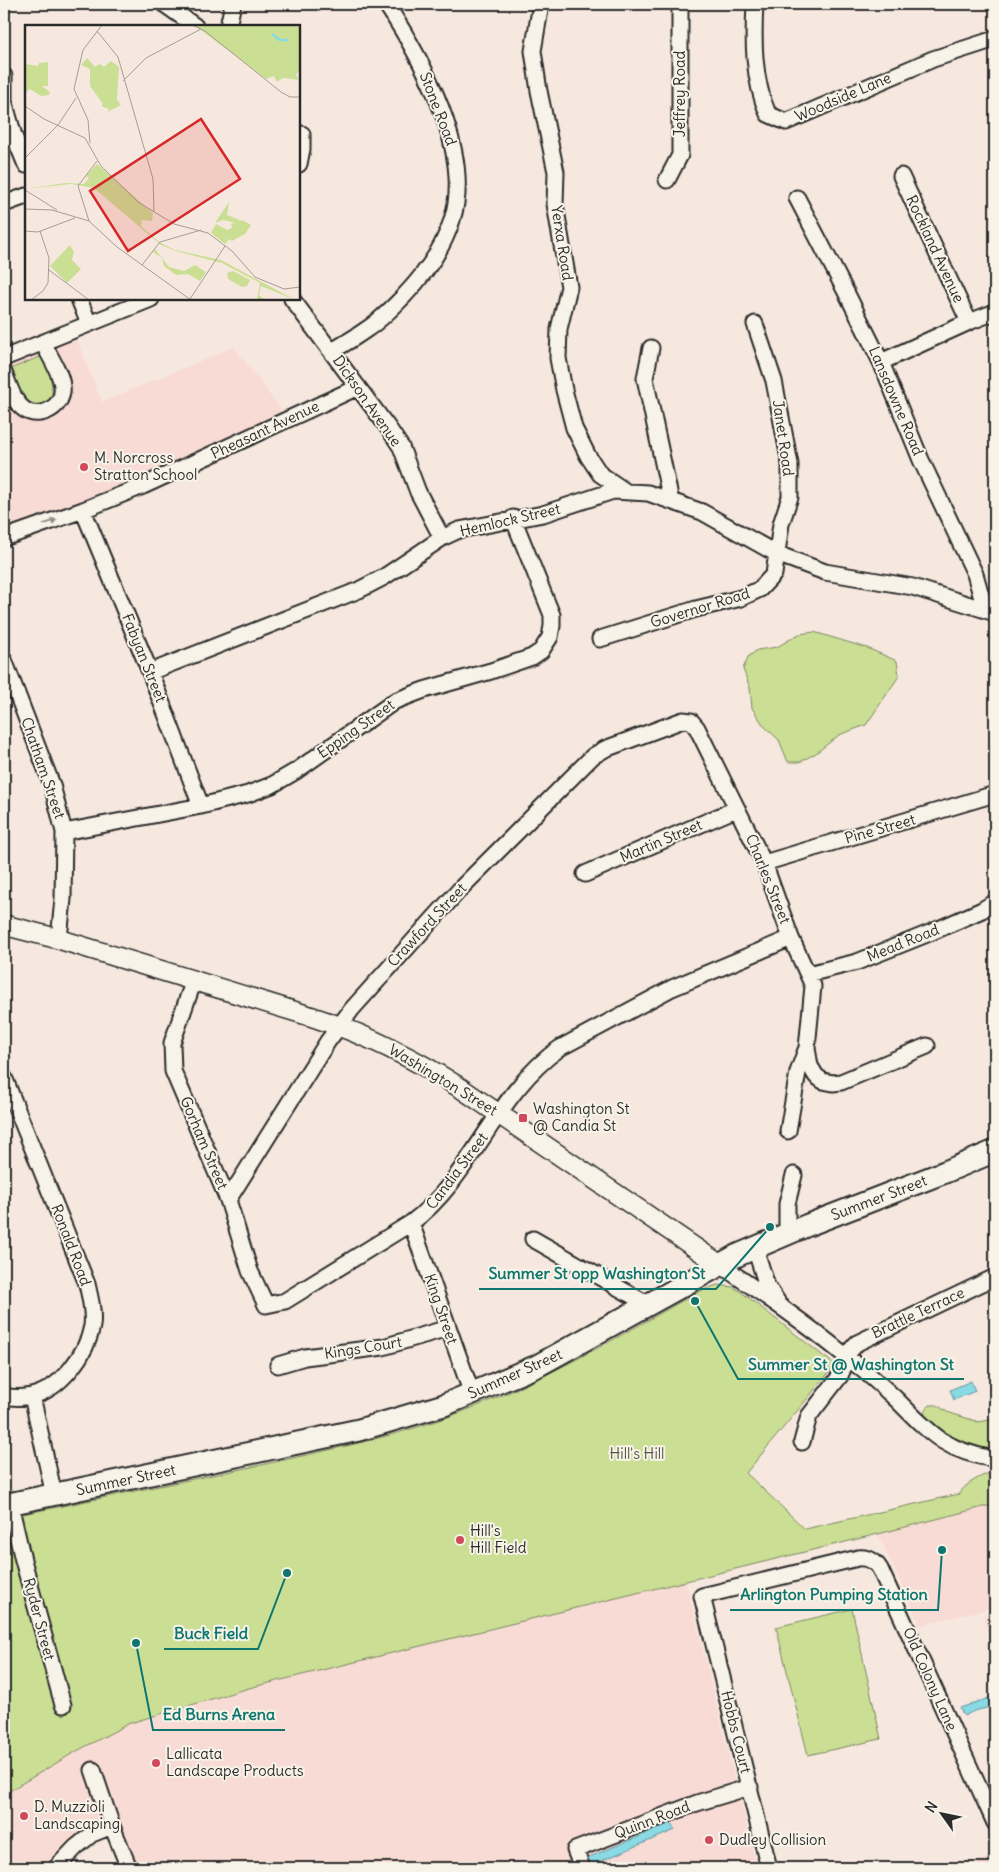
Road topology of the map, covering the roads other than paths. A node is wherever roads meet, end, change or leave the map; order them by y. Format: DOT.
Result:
graph roads {
  1 [pos="164,4"];
  2 [pos="233,4"];
  3 [pos="386,4"];
  4 [pos="541,4"];
  5 [pos="680,4"];
  6 [pos="755,4"];
  7 [pos="194,25"];
  8 [pos="228,25"];
  9 [pos="995,39"];
  10 [pos="4,76"];
  11 [pos="4,101"];
  12 [pos="302,134"];
  13 [pos="300,159"];
  14 [pos="25,163"];
  15 [pos="901,176"];
  16 [pos="667,180"];
  17 [pos="25,196"];
  18 [pos="797,198"];
  19 [pos="4,204"];
  20 [pos="79,300"];
  21 [pos="149,300"];
  22 [pos="293,300"];
  23 [pos="995,312"];
  24 [pos="969,322"];
  25 [pos="89,324"];
  26 [pos="755,324"];
  27 [pos="44,343"];
  28 [pos="651,348"];
  29 [pos="332,352"];
  30 [pos="4,358"];
  31 [pos="881,362"];
  32 [pos="4,373"];
  33 [pos="358,387"];
  34 [pos="625,492"];
  35 [pos="671,501"];
  36 [pos="83,510"];
  37 [pos="513,518"];
  38 [pos="4,538"];
  39 [pos="442,538"];
  40 [pos="777,554"];
  41 [pos="990,611"];
  42 [pos="600,639"];
  43 [pos="4,660"];
  44 [pos="150,672"];
  45 [pos="690,720"];
  46 [pos="994,798"];
  47 [pos="201,806"];
  48 [pos="736,809"];
  49 [pos="64,832"];
  50 [pos="764,863"];
  51 [pos="585,874"];
  52 [pos="995,902"];
  53 [pos="4,924"];
  54 [pos="791,938"];
  55 [pos="59,939"];
  56 [pos="808,974"];
  57 [pos="194,980"];
  58 [pos="339,1025"];
  59 [pos="926,1046"];
  60 [pos="807,1048"];
  61 [pos="4,1077"];
  62 [pos="499,1114"];
  63 [pos="788,1131"];
  64 [pos="995,1151"];
  65 [pos="794,1175"];
  66 [pos="228,1200"];
  67 [pos="411,1223"];
  68 [pos="787,1234"];
  69 [pos="533,1239"];
  70 [pos="755,1248"];
  71 [pos="720,1264"];
  72 [pos="995,1277"];
  73 [pos="647,1304"];
  74 [pos="266,1305"];
  75 [pos="782,1308"];
  76 [pos="448,1328"];
  77 [pos="847,1357"];
  78 [pos="278,1365"];
  79 [pos="472,1394"];
  80 [pos="4,1396"];
  81 [pos="32,1396"];
  82 [pos="802,1442"];
  83 [pos="995,1459"];
  84 [pos="54,1495"];
  85 [pos="7,1505"];
  86 [pos="702,1596"];
  87 [pos="62,1705"];
  88 [pos="93,1770"];
  89 [pos="750,1787"];
  90 [pos="995,1823"];
  91 [pos="112,1826"];
  92 [pos="580,1863"];
  93 [pos="56,1868"];
  94 [pos="129,1868"];
  95 [pos="769,1868"];
  1 -- 7 [label="street"];
  2 -- 8 [label="street"];
  3 -- 29 [label="street, Stone Road"];
  4 -- 34 [label="street, Yerxa Road"];
  5 -- 16 [label="street, Jeffrey Road"];
  6 -- 9 [label="street, Woodside Lane"];
  10 -- 11 [label="street"];
  11 -- 14 [label="street"];
  12 -- 13 [label="street"];
  15 -- 24 [label="street, Rockland Avenue"];
  17 -- 19 [label="street"];
  18 -- 31 [label="street, Lansdowne Road"];
  20 -- 25 [label="street"];
  21 -- 25 [label="street"];
  22 -- 29 [label="street, Dickson Avenue"];
  23 -- 24 [label="street"];
  24 -- 31 [label="street"];
  25 -- 27 [label="street"];
  26 -- 40 [label="street, Janet Road"];
  27 -- 30 [label="street"];
  27 -- 32 [label="street"];
  28 -- 35 [label="street"];
  29 -- 33 [label="street, Dickson Avenue"];
  31 -- 41 [label="street, Lansdowne Road"];
  33 -- 36 [label="street, Pheasant Avenue"];
  33 -- 39 [label="street, Dickson Avenue"];
  34 -- 35 [label="street, Hemlock Street"];
  34 -- 37 [label="street, Hemlock Street"];
  35 -- 40 [label="street, Hemlock Street"];
  38 -- 36 [label="street, Pheasant Avenue, one-way"];
  36 -- 44 [label="street, Fabyan Street"];
  37 -- 39 [label="street, Hemlock Street"];
  37 -- 47 [label="street, Epping Street"];
  39 -- 44 [label="street, Hemlock Street"];
  40 -- 41 [label="street, Hemlock Street"];
  40 -- 42 [label="street, Governor Road"];
  43 -- 49 [label="street, Chatham Street"];
  44 -- 47 [label="street, Fabyan Street"];
  45 -- 48 [label="street, Charles Street"];
  45 -- 58 [label="street, Crawford Street"];
  46 -- 50 [label="street, Pine Street"];
  47 -- 49 [label="street, Epping Street"];
  48 -- 50 [label="street, Charles Street"];
  48 -- 51 [label="street, Martin Street"];
  49 -- 55 [label="street, Chatham Street"];
  50 -- 54 [label="street, Charles Street"];
  52 -- 56 [label="street, Mead Road"];
  53 -- 55 [label="street, Washington Street"];
  54 -- 56 [label="street, Charles Street"];
  54 -- 62 [label="street, Candia Street"];
  55 -- 57 [label="street, Washington Street"];
  56 -- 60 [label="street, Charles Street"];
  57 -- 58 [label="street, Washington Street"];
  57 -- 66 [label="street, Gorham Street"];
  58 -- 62 [label="street, Washington Street"];
  58 -- 66 [label="street, Crawford Street"];
  59 -- 60 [label="street"];
  60 -- 63 [label="street"];
  61 -- 81 [label="street, Ronald Road"];
  62 -- 67 [label="street, Candia Street"];
  62 -- 71 [label="street, Washington Street"];
  64 -- 68 [label="main road, Summer Street"];
  65 -- 68 [label="street"];
  66 -- 74 [label="street, Gorham Street"];
  67 -- 74 [label="street, Candia Street"];
  67 -- 76 [label="street, King Street"];
  68 -- 70 [label="main road, Summer Street"];
  69 -- 73 [label="street"];
  70 -- 71 [label="main road, Summer Street"];
  70 -- 75 [label="street, Washington Street"];
  71 -- 73 [label="main road, Summer Street"];
  71 -- 75 [label="street, Washington Street"];
  72 -- 77 [label="street, Brattle Terrace"];
  73 -- 79 [label="main road, Summer Street"];
  75 -- 77 [label="street, Washington Street"];
  76 -- 78 [label="street, Kings Court"];
  76 -- 79 [label="street, King Street"];
  77 -- 82 [label="street, Brattle Terrace"];
  77 -- 83 [label="street, Washington Street"];
  79 -- 84 [label="main road, Summer Street"];
  80 -- 81 [label="street"];
  81 -- 84 [label="street"];
  84 -- 85 [label="main road, Summer Street"];
  85 -- 87 [label="street, Ryder Street"];
  86 -- 89 [label="street, Hobbs Court"];
  86 -- 90 [label="street, Old Colony Lane"];
  88 -- 91 [label="street"];
  89 -- 92 [label="street, Quinn Road"];
  89 -- 95 [label="street, Hobbs Court"];
  91 -- 93 [label="street"];
  91 -- 94 [label="street"];
}
